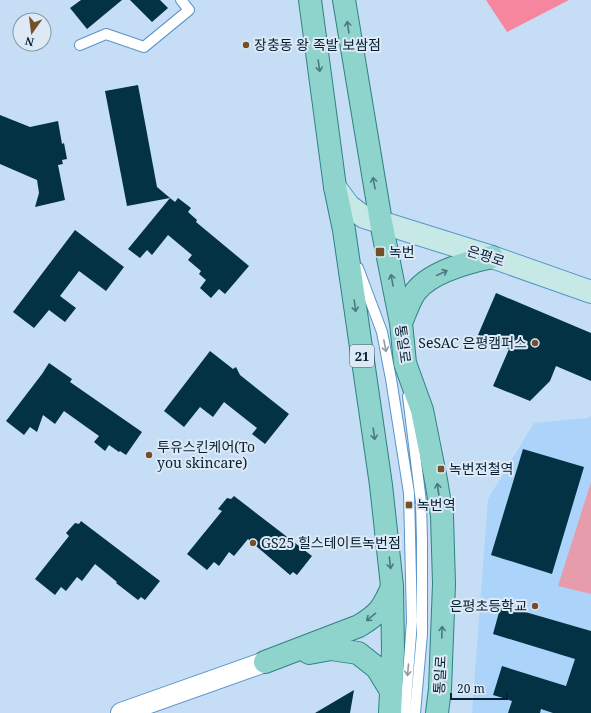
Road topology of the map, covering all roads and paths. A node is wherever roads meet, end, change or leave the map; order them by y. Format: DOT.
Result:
graph roads {
  1 [pos="181,0"];
  2 [pos="310,0"];
  3 [pos="344,0"];
  4 [pos="80,45"];
  5 [pos="335,187"];
  6 [pos="381,222"];
  7 [pos="344,230"];
  8 [pos="492,257"];
  9 [pos="591,292"];
  10 [pos="401,323"];
  11 [pos="404,364"];
  12 [pos="392,586"];
  13 [pos="265,662"];
  14 [pos="391,691"];
  15 [pos="121,713"];
  16 [pos="390,713"];
  17 [pos="405,713"];
  18 [pos="415,713"];
  19 [pos="437,713"];
  1 -- 4 [label="lane"];
  2 -- 5 [label="main road, 21, one-way"];
  6 -- 3 [label="main road, 통일로, one-way"];
  5 -- 6 [label="main road, 은평로"];
  5 -- 7 [label="main road, 21"];
  6 -- 8 [label="main road, 은평로"];
  10 -- 6 [label="main road, 통일로, one-way"];
  7 -- 12 [label="main road, 21, one-way"];
  7 -- 17 [label="lane, one-way"];
  8 -- 9 [label="main road, 은평로"];
  10 -- 8 [label="main road, one-way"];
  10 -- 11 [label="main road, 통일로"];
  11 -- 18 [label="lane"];
  19 -- 11 [label="main road, 통일로, one-way"];
  12 -- 13 [label="main road, one-way"];
  12 -- 14 [label="main road, 21"];
  13 -- 14 [label="main road"];
  13 -- 15 [label="street"];
  14 -- 16 [label="main road, 21"];
}
